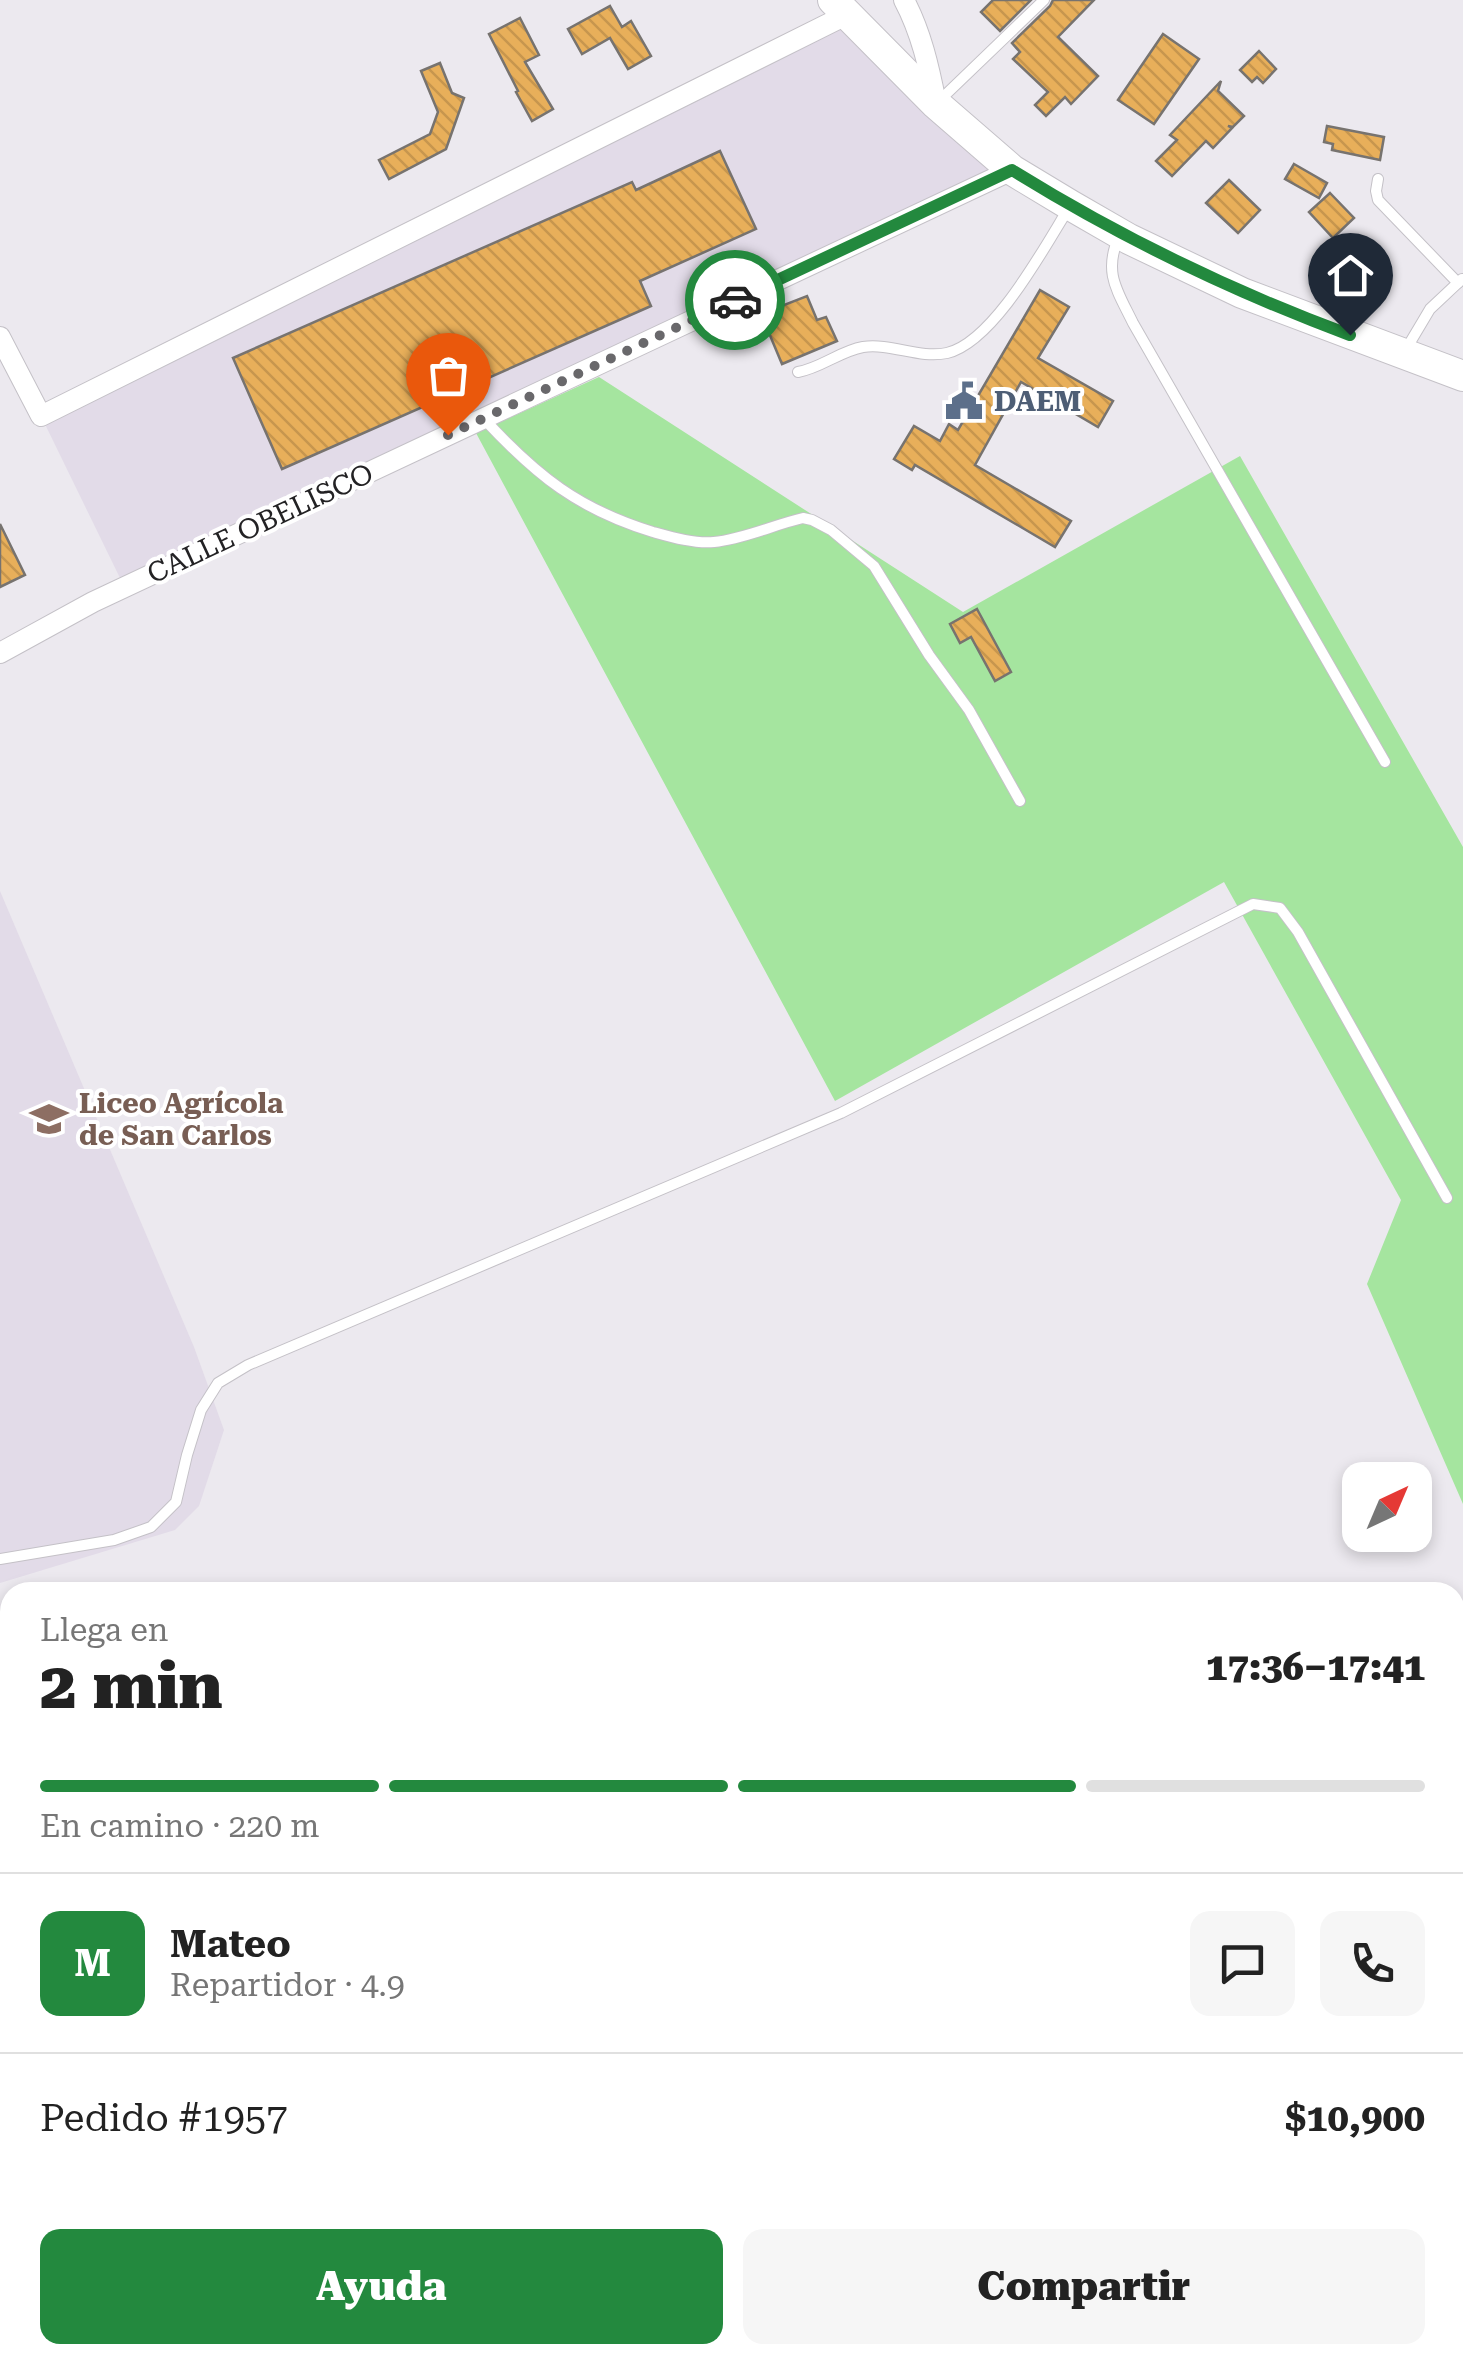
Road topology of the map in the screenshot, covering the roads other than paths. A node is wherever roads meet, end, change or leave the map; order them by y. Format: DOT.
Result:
graph roads {
  1 [pos="904,0"];
  2 [pos="1044,0"];
  3 [pos="840,7"];
  4 [pos="936,104"];
  5 [pos="1012,170"];
  6 [pos="1378,178"];
  7 [pos="1070,205"];
  8 [pos="1120,234"];
  9 [pos="1461,280"];
  10 [pos="0,337"];
  11 [pos="1404,353"];
  12 [pos="798,372"];
  13 [pos="1463,376"];
  14 [pos="483,418"];
  15 [pos="0,652"];
  16 [pos="1384,762"];
  17 [pos="1020,801"];
  18 [pos="1447,1198"];
  19 [pos="0,1559"];
  1 -- 4 [label="street"];
  2 -- 4 [label="lane"];
  3 -- 4 [label="main road"];
  3 -- 10 [label="street"];
  4 -- 5 [label="main road"];
  5 -- 7 [label="main road"];
  5 -- 14 [label="street, CALLE OBELISCO"];
  6 -- 9 [label="lane"];
  7 -- 8 [label="main road"];
  7 -- 12 [label="lane"];
  8 -- 11 [label="main road"];
  8 -- 16 [label="lane"];
  9 -- 11 [label="lane"];
  11 -- 13 [label="main road"];
  14 -- 15 [label="street, CALLE OBELISCO"];
  14 -- 17 [label="lane"];
  18 -- 19 [label="lane"];
}
